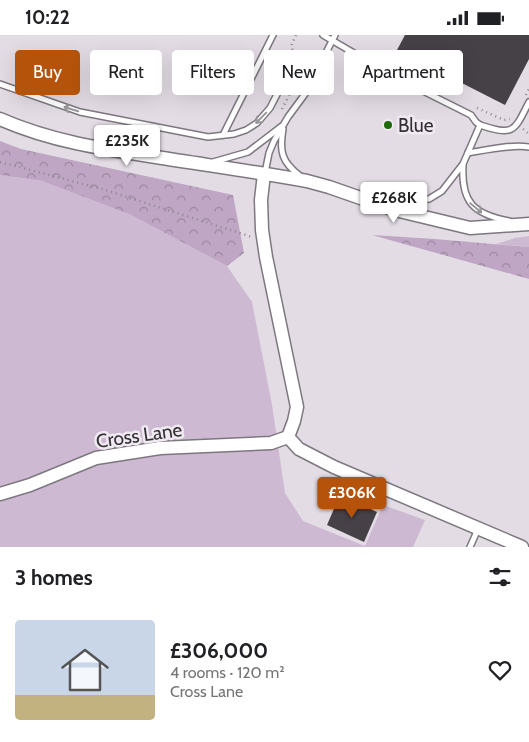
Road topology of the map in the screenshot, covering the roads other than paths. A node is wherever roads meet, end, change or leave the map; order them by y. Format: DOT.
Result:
graph roads {
  1 [pos="273,35"];
  2 [pos="323,35"];
  3 [pos="334,37"];
  4 [pos="328,50"];
  5 [pos="0,84"];
  6 [pos="277,95"];
  7 [pos="303,95"];
  8 [pos="529,102"];
  9 [pos="0,119"];
  10 [pos="284,124"];
  11 [pos="480,125"];
  12 [pos="223,135"];
  13 [pos="529,147"];
  14 [pos="468,153"];
  15 [pos="463,164"];
  16 [pos="202,165"];
  17 [pos="264,174"];
  18 [pos="307,181"];
  19 [pos="356,197"];
  20 [pos="528,224"];
  21 [pos="288,437"];
  22 [pos="0,494"];
  23 [pos="478,528"];
  24 [pos="470,547"];
  25 [pos="522,547"];
  1 -- 12 [label="lane"];
  2 -- 3 [label="lane"];
  3 -- 4 [label="lane"];
  3 -- 11 [label="lane"];
  12 -- 5 [label="lane, one-way"];
  6 -- 12 [label="lane, one-way"];
  7 -- 10 [label="lane"];
  8 -- 11 [label="lane"];
  9 -- 16 [label="street"];
  10 -- 16 [label="lane"];
  10 -- 17 [label="lane"];
  10 -- 18 [label="lane"];
  11 -- 14 [label="lane"];
  13 -- 14 [label="lane"];
  14 -- 15 [label="lane"];
  15 -- 19 [label="lane"];
  15 -- 20 [label="lane, one-way"];
  16 -- 17 [label="street"];
  17 -- 18 [label="street"];
  17 -- 21 [label="street"];
  18 -- 19 [label="street"];
  19 -- 20 [label="street"];
  21 -- 22 [label="street, Cross Lane"];
  21 -- 23 [label="street"];
  23 -- 24 [label="lane"];
  23 -- 25 [label="street"];
}
